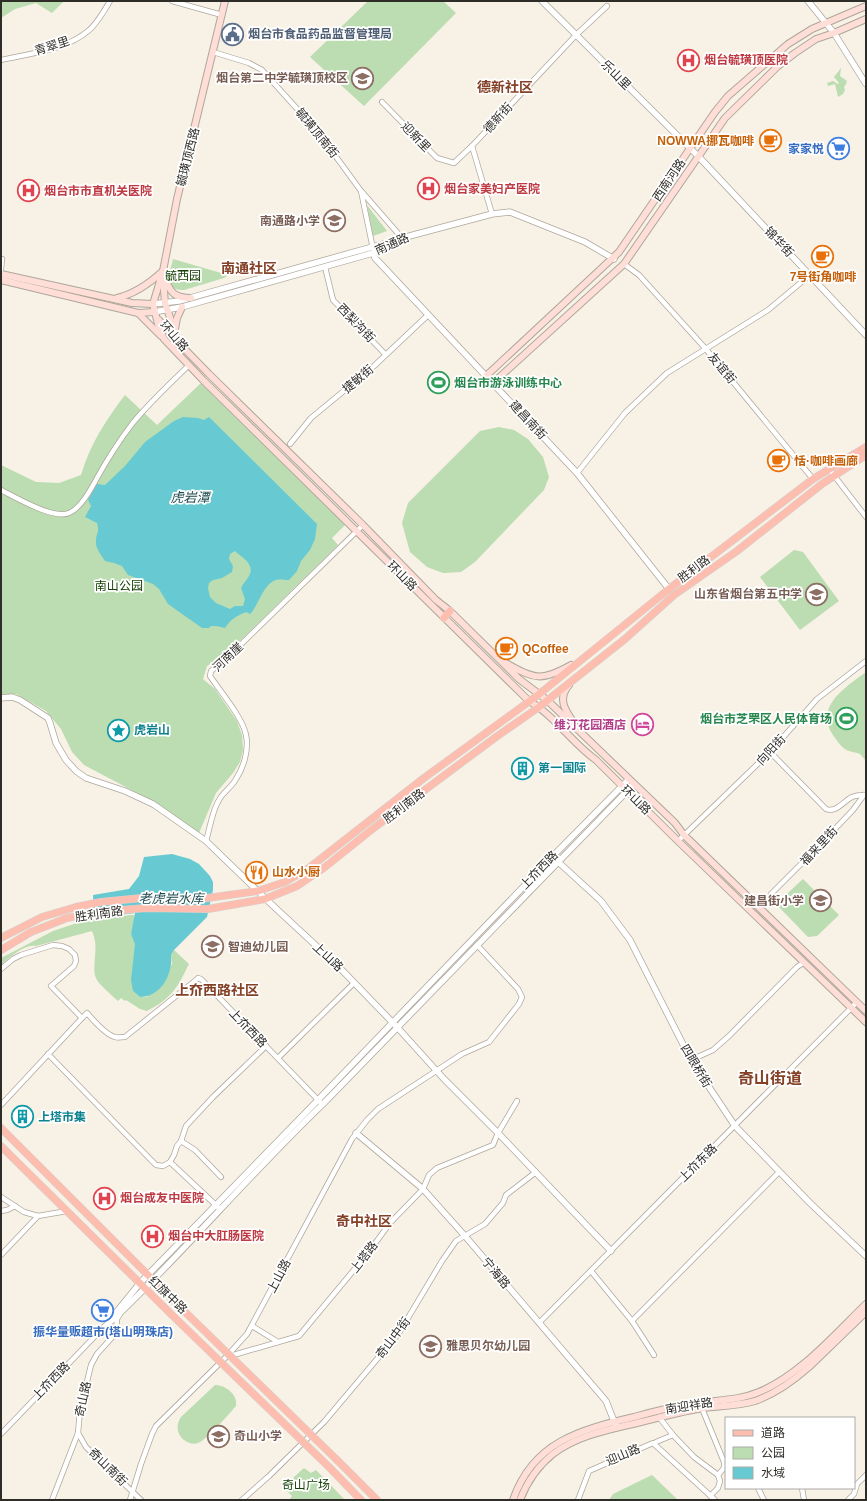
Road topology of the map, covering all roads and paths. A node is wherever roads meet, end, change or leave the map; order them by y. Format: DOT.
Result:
graph roads {
  1 [pos="110,1"];
  2 [pos="172,1"];
  3 [pos="225,1"];
  4 [pos="542,1"];
  5 [pos="808,1"];
  6 [pos="607,6"];
  7 [pos="866,6"];
  8 [pos="222,14"];
  9 [pos="866,19"];
  10 [pos="827,23"];
  11 [pos="834,33"];
  12 [pos="576,35"];
  13 [pos="213,52"];
  14 [pos="1,60"];
  15 [pos="866,84"];
  16 [pos="382,102"];
  17 [pos="472,146"];
  18 [pos="691,149"];
  19 [pos="698,156"];
  20 [pos="361,191"];
  21 [pos="492,214"];
  22 [pos="402,238"];
  23 [pos="373,250"];
  24 [pos="2,259"];
  25 [pos="614,259"];
  26 [pos="624,264"];
  27 [pos="325,267"];
  28 [pos="1,270"];
  29 [pos="163,271"];
  30 [pos="1,274"];
  31 [pos="810,275"];
  32 [pos="1,280"];
  33 [pos="191,298"];
  34 [pos="115,299"];
  35 [pos="165,303"];
  36 [pos="153,304"];
  37 [pos="182,307"];
  38 [pos="167,310"];
  39 [pos="154,312"];
  40 [pos="138,313"];
  41 [pos="428,315"];
  42 [pos="176,335"];
  43 [pos="866,335"];
  44 [pos="164,339"];
  45 [pos="179,344"];
  46 [pos="705,348"];
  47 [pos="385,354"];
  48 [pos="189,365"];
  49 [pos="486,376"];
  50 [pos="492,383"];
  51 [pos="290,444"];
  52 [pos="866,447"];
  53 [pos="866,455"];
  54 [pos="829,469"];
  55 [pos="577,473"];
  56 [pos="835,476"];
  57 [pos="813,479"];
  58 [pos="1,490"];
  59 [pos="866,518"];
  60 [pos="363,525"];
  61 [pos="357,530"];
  62 [pos="669,589"];
  63 [pos="674,596"];
  64 [pos="450,611"];
  65 [pos="444,618"];
  66 [pos="491,651"];
  67 [pos="580,661"];
  68 [pos="866,661"];
  69 [pos="573,680"];
  70 [pos="538,695"];
  71 [pos="1,698"];
  72 [pos="547,700"];
  73 [pos="529,702"];
  74 [pos="539,707"];
  75 [pos="586,738"];
  76 [pos="770,752"];
  77 [pos="632,781"];
  78 [pos="624,788"];
  79 [pos="865,794"];
  80 [pos="684,835"];
  81 [pos="206,841"];
  82 [pos="678,841"];
  83 [pos="552,857"];
  84 [pos="557,861"];
  85 [pos="254,892"];
  86 [pos="771,894"];
  87 [pos="265,899"];
  88 [pos="1,938"];
  89 [pos="476,945"];
  90 [pos="1,950"];
  91 [pos="807,964"];
  92 [pos="1,969"];
  93 [pos="354,983"];
  94 [pos="856,1002"];
  95 [pos="851,1007"];
  96 [pos="866,1011"];
  97 [pos="82,1018"];
  98 [pos="866,1022"];
  99 [pos="395,1025"];
  100 [pos="266,1046"];
  101 [pos="48,1054"];
  102 [pos="278,1058"];
  103 [pos="691,1060"];
  104 [pos="437,1071"];
  105 [pos="517,1101"];
  106 [pos="320,1102"];
  107 [pos="1,1104"];
  108 [pos="734,1126"];
  109 [pos="1,1128"];
  110 [pos="498,1133"];
  111 [pos="356,1134"];
  112 [pos="181,1141"];
  113 [pos="1,1146"];
  114 [pos="170,1162"];
  115 [pos="536,1172"];
  116 [pos="779,1172"];
  117 [pos="221,1177"];
  118 [pos="423,1189"];
  119 [pos="1,1197"];
  120 [pos="15,1206"];
  121 [pos="217,1208"];
  122 [pos="1,1211"];
  123 [pos="67,1211"];
  124 [pos="38,1216"];
  125 [pos="465,1236"];
  126 [pos="611,1250"];
  127 [pos="1,1256"];
  128 [pos="866,1256"];
  129 [pos="591,1271"];
  130 [pos="150,1277"];
  131 [pos="142,1286"];
  132 [pos="866,1304"];
  133 [pos="122,1308"];
  134 [pos="866,1312"];
  135 [pos="632,1321"];
  136 [pos="539,1323"];
  137 [pos="252,1326"];
  138 [pos="97,1334"];
  139 [pos="278,1342"];
  140 [pos="654,1355"];
  141 [pos="226,1357"];
  142 [pos="701,1405"];
  143 [pos="659,1417"];
  144 [pos="614,1422"];
  145 [pos="617,1428"];
  146 [pos="78,1433"];
  147 [pos="1,1434"];
  148 [pos="673,1435"];
  149 [pos="656,1442"];
  150 [pos="725,1463"];
  151 [pos="718,1475"];
  152 [pos="866,1475"];
  153 [pos="758,1489"];
  154 [pos="802,1489"];
  155 [pos="133,1491"];
  156 [pos="710,1496"];
  157 [pos="52,1500"];
  158 [pos="130,1500"];
  159 [pos="141,1500"];
  160 [pos="242,1500"];
  161 [pos="361,1500"];
  162 [pos="377,1500"];
  163 [pos="513,1500"];
  164 [pos="520,1500"];
  165 [pos="578,1500"];
  166 [pos="715,1500"];
  167 [pos="764,1500"];
  168 [pos="804,1500"];
  169 [pos="848,1500"];
  1 -- 14 [label="street, 青翠里"];
  2 -- 8 [label="street"];
  3 -- 8 [label="main road, 毓璜顶西路"];
  4 -- 12 [label="street, 乐山里"];
  5 -- 10 [label="street"];
  6 -- 12 [label="street, 德新街"];
  7 -- 10 [label="main road, 西南河路"];
  8 -- 13 [label="main road, 毓璜顶西路"];
  9 -- 11 [label="main road, 西南河路"];
  10 -- 11 [label="street"];
  10 -- 18 [label="main road, 西南河路"];
  11 -- 15 [label="street"];
  11 -- 19 [label="main road, 西南河路"];
  12 -- 17 [label="street, 德新街"];
  12 -- 18 [label="street, 乐山里"];
  13 -- 20 [label="street, 毓璜顶南街"];
  13 -- 29 [label="main road, 毓璜顶西路"];
  16 -- 17 [label="street, 迎新里"];
  17 -- 21 [label="street"];
  18 -- 19 [label="street, 锦华街"];
  18 -- 25 [label="main road, 西南河路"];
  19 -- 26 [label="main road, 西南河路"];
  19 -- 31 [label="street, 锦华街"];
  20 -- 22 [label="street"];
  20 -- 23 [label="street, 毓璜顶南街"];
  21 -- 22 [label="street, 南通路"];
  21 -- 25 [label="street, 南通路"];
  22 -- 23 [label="street, 南通路"];
  23 -- 27 [label="street, 南通路"];
  23 -- 33 [label="street"];
  23 -- 41 [label="street, 建昌南街"];
  24 -- 28 [label="street"];
  25 -- 26 [label="main road, 南通路"];
  25 -- 49 [label="main road, 西南河路"];
  26 -- 46 [label="street, 友谊街"];
  26 -- 50 [label="main road, 西南河路"];
  27 -- 37 [label="street, 南通路"];
  27 -- 47 [label="street, 西梨沟街"];
  29 -- 33 [label="main road"];
  29 -- 34 [label="main road"];
  29 -- 35 [label="main road, 环山路"];
  29 -- 36 [label="main road, 毓璜顶西路"];
  30 -- 34 [label="main road"];
  31 -- 43 [label="street, 锦华街"];
  31 -- 46 [label="street"];
  32 -- 40 [label="main road"];
  33 -- 35 [label="street"];
  34 -- 36 [label="main road"];
  35 -- 36 [label="street"];
  35 -- 38 [label="main road, 环山路"];
  36 -- 39 [label="main road, 毓璜顶西路"];
  37 -- 38 [label="street, 南通路"];
  37 -- 42 [label="main road"];
  38 -- 39 [label="street, 南通路"];
  38 -- 42 [label="main road, 环山路"];
  39 -- 40 [label="main road"];
  39 -- 44 [label="main road, 环山路"];
  39 -- 45 [label="main road, 环山路"];
  40 -- 44 [label="main road"];
  41 -- 47 [label="street, 捷敏街"];
  41 -- 49 [label="street, 建昌南街"];
  42 -- 45 [label="main road, 环山路"];
  44 -- 48 [label="main road, 环山路"];
  45 -- 60 [label="main road, 环山路"];
  46 -- 55 [label="street"];
  46 -- 57 [label="street, 友谊街"];
  47 -- 51 [label="street, 捷敏街"];
  48 -- 58 [label="street"];
  48 -- 61 [label="main road, 环山路"];
  49 -- 50 [label="street, 建昌南街"];
  50 -- 55 [label="street, 建昌南街"];
  52 -- 54 [label="main road, 胜利路"];
  53 -- 56 [label="main road, 胜利路"];
  54 -- 56 [label="street"];
  54 -- 57 [label="main road, 胜利路"];
  55 -- 62 [label="street, 建昌南街"];
  56 -- 59 [label="street"];
  56 -- 63 [label="main road, 胜利路"];
  57 -- 62 [label="main road, 胜利路"];
  60 -- 61 [label="street, 河南崖"];
  60 -- 64 [label="main road, 环山路"];
  61 -- 65 [label="main road, 环山路"];
  61 -- 81 [label="street, 河南崖"];
  62 -- 63 [label="main road, 建昌南街"];
  62 -- 67 [label="main road, 胜利路"];
  63 -- 69 [label="main road, 胜利路"];
  64 -- 65 [label="main road"];
  64 -- 66 [label="main road, 环山路"];
  65 -- 73 [label="main road, 环山路"];
  66 -- 67 [label="main road"];
  66 -- 70 [label="main road, 环山路"];
  67 -- 70 [label="main road, 胜利路"];
  68 -- 76 [label="street, 向阳街"];
  69 -- 72 [label="main road, 胜利路"];
  69 -- 75 [label="main road"];
  70 -- 72 [label="main road, 环山路"];
  70 -- 73 [label="main road, 胜利路"];
  71 -- 81 [label="street, 上山路"];
  72 -- 74 [label="main road, 胜利路"];
  72 -- 75 [label="main road, 环山路"];
  73 -- 74 [label="main road, 环山路"];
  73 -- 85 [label="main road, 胜利南路"];
  74 -- 78 [label="main road, 环山路"];
  74 -- 87 [label="main road, 胜利南路"];
  75 -- 77 [label="main road, 环山路"];
  76 -- 79 [label="street, 福来里街"];
  76 -- 80 [label="street, 向阳街"];
  77 -- 78 [label="street, 上夼西路"];
  77 -- 80 [label="main road, 环山路"];
  78 -- 82 [label="main road, 环山路"];
  78 -- 83 [label="street, 上夼西路"];
  78 -- 84 [label="street, 上夼西路"];
  79 -- 86 [label="street, 福来里街"];
  80 -- 82 [label="street, 向阳街"];
  80 -- 94 [label="main road, 环山路"];
  81 -- 85 [label="street, 上山路"];
  82 -- 91 [label="main road, 环山路"];
  83 -- 84 [label="street, 四眼桥街"];
  83 -- 99 [label="street, 上夼西路"];
  84 -- 89 [label="street, 上夼西路"];
  84 -- 103 [label="street, 四眼桥街"];
  85 -- 87 [label="street, 上山路"];
  85 -- 88 [label="main road, 胜利南路"];
  87 -- 90 [label="main road, 胜利南路"];
  87 -- 93 [label="street, 上山路"];
  89 -- 99 [label="street, 上夼西路"];
  89 -- 104 [label="street, 上山路"];
  91 -- 95 [label="main road, 环山路"];
  91 -- 103 [label="street"];
  92 -- 97 [label="street"];
  93 -- 99 [label="street, 上山路"];
  93 -- 102 [label="street"];
  94 -- 95 [label="street, 上夼东路"];
  94 -- 96 [label="main road, 环山路"];
  95 -- 98 [label="main road, 环山路"];
  95 -- 108 [label="street, 上夼东路"];
  97 -- 100 [label="street, 上夼西路"];
  97 -- 101 [label="street"];
  99 -- 104 [label="street, 上山路"];
  99 -- 106 [label="street, 上夼西路"];
  100 -- 102 [label="street, 上夼西路"];
  100 -- 112 [label="street"];
  101 -- 107 [label="street"];
  101 -- 114 [label="street"];
  102 -- 106 [label="street, 上夼西路"];
  103 -- 108 [label="street, 四眼桥街"];
  104 -- 110 [label="street, 上山路"];
  104 -- 111 [label="street, 上山路"];
  105 -- 110 [label="street, 上塔路"];
  106 -- 121 [label="street, 上夼西路"];
  108 -- 116 [label="street, 四眼桥街"];
  108 -- 126 [label="street, 上夼东路"];
  109 -- 130 [label="main road, 红旗中路"];
  110 -- 115 [label="street, 上山路"];
  110 -- 118 [label="street, 上塔路"];
  111 -- 118 [label="street, 宁海路"];
  111 -- 137 [label="street, 上山路"];
  112 -- 114 [label="street"];
  112 -- 117 [label="street"];
  113 -- 123 [label="main road, 红旗中路"];
  114 -- 121 [label="street"];
  115 -- 125 [label="street, 奇山中街"];
  115 -- 126 [label="street, 上山路"];
  116 -- 128 [label="street, 四眼桥街"];
  116 -- 135 [label="street"];
  118 -- 125 [label="street, 宁海路"];
  118 -- 139 [label="street, 上塔路"];
  119 -- 120 [label="street"];
  120 -- 122 [label="street"];
  120 -- 124 [label="street"];
  121 -- 130 [label="street, 上夼西路"];
  123 -- 124 [label="street"];
  123 -- 131 [label="main road, 红旗中路"];
  124 -- 127 [label="street"];
  125 -- 136 [label="street, 宁海路"];
  125 -- 160 [label="street, 奇山中街"];
  126 -- 129 [label="street, 上夼东路"];
  129 -- 135 [label="street"];
  129 -- 136 [label="street, 上夼东路"];
  130 -- 131 [label="street, 上夼西路"];
  130 -- 162 [label="main road, 红旗中路, bridge"];
  131 -- 133 [label="street, 上夼西路"];
  131 -- 161 [label="main road, 红旗中路, bridge"];
  132 -- 142 [label="main road, 南迎祥路"];
  133 -- 138 [label="street, 上夼西路"];
  133 -- 146 [label="street, 奇山路"];
  134 -- 142 [label="main road, 南迎祥路"];
  135 -- 140 [label="street"];
  136 -- 144 [label="street, 宁海路"];
  137 -- 139 [label="street"];
  137 -- 141 [label="street, 上山路"];
  138 -- 147 [label="street, 上夼西路"];
  139 -- 141 [label="street, 上塔路"];
  141 -- 155 [label="street, 上山路"];
  142 -- 143 [label="main road, 南迎祥路"];
  142 -- 144 [label="main road, 南迎祥路"];
  142 -- 150 [label="street"];
  143 -- 145 [label="main road, 南迎祥路"];
  143 -- 148 [label="street"];
  144 -- 145 [label="street, 宁海路"];
  144 -- 163 [label="main road, 南迎祥路"];
  145 -- 164 [label="main road, 南迎祥路"];
  146 -- 155 [label="street, 奇山南街"];
  146 -- 157 [label="street, 奇山路"];
  148 -- 149 [label="street"];
  148 -- 151 [label="street"];
  150 -- 151 [label="street"];
  151 -- 156 [label="street"];
  152 -- 169 [label="street"];
  153 -- 167 [label="street"];
  154 -- 168 [label="street"];
  155 -- 158 [label="street, 上山路"];
  155 -- 159 [label="street, 奇山南街"];
  156 -- 165 [label="street, 迎山路"];
  156 -- 166 [label="street, 迎山路"];
}
